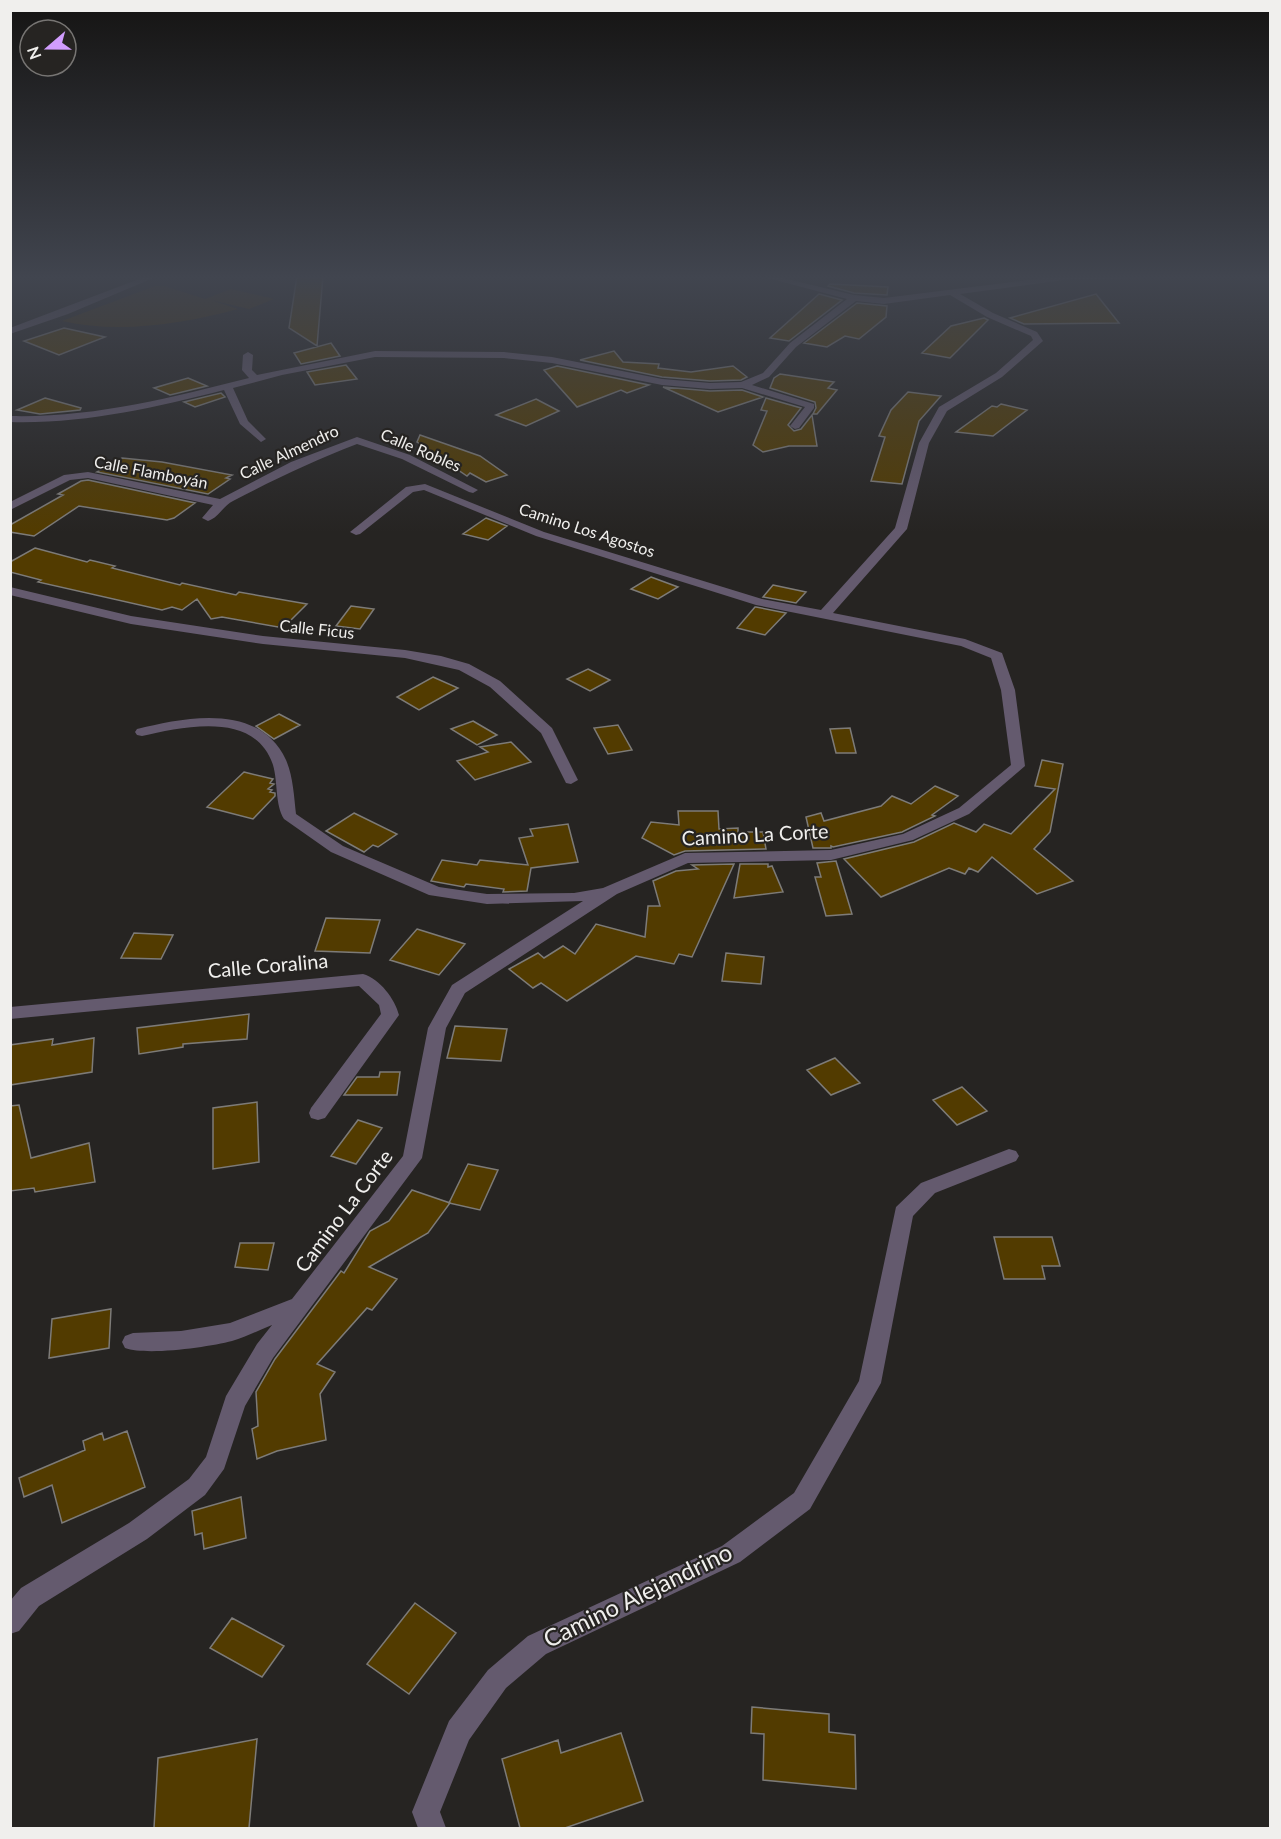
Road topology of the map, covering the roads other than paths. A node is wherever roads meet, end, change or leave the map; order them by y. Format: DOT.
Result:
graph roads {
  1 [pos="248,362"];
  2 [pos="337,362"];
  3 [pos="561,362"];
  4 [pos="778,362"];
  5 [pos="1014,362"];
  6 [pos="255,379"];
  7 [pos="743,385"];
  8 [pos="227,386"];
  9 [pos="10,418"];
  10 [pos="795,426"];
  11 [pos="261,439"];
  12 [pos="357,440"];
  13 [pos="473,490"];
  14 [pos="221,503"];
  15 [pos="10,507"];
  16 [pos="208,519"];
  17 [pos="356,531"];
  18 [pos="10,591"];
  19 [pos="823,616"];
  20 [pos="142,732"];
  21 [pos="572,780"];
  22 [pos="610,890"];
  23 [pos="10,1013"];
  24 [pos="318,1113"];
  25 [pos="1009,1156"];
  26 [pos="301,1304"];
  27 [pos="133,1342"];
  28 [pos="10,1622"];
  29 [pos="432,1828"];
  1 -- 6 [label="street"];
  2 -- 6 [label="street"];
  3 -- 7 [label="street"];
  4 -- 7 [label="street"];
  5 -- 19 [label="street"];
  6 -- 8 [label="street"];
  7 -- 10 [label="street"];
  8 -- 9 [label="street"];
  8 -- 11 [label="street"];
  12 -- 13 [label="street, Calle Robles"];
  12 -- 14 [label="street, Calle Almendro"];
  14 -- 15 [label="street, Calle Flamboyán"];
  14 -- 16 [label="street, Calle Almendro"];
  17 -- 19 [label="street, Camino Los Agostos"];
  18 -- 21 [label="street, Calle Ficus"];
  19 -- 22 [label="street, Camino La Corte"];
  20 -- 22 [label="street"];
  22 -- 26 [label="street, Camino La Corte"];
  23 -- 24 [label="street, Calle Coralina"];
  25 -- 29 [label="street, Camino Alejandrino"];
  26 -- 27 [label="street"];
  26 -- 28 [label="street, Camino La Corte"];
}
